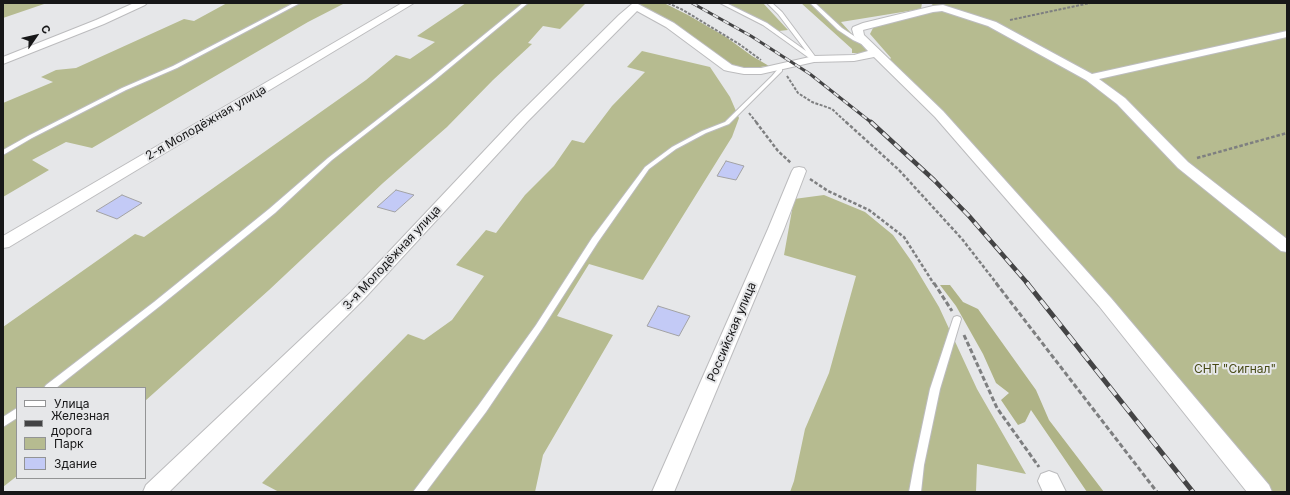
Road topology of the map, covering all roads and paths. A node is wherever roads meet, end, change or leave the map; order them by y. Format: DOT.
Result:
graph roads {
  1 [pos="142,3"];
  2 [pos="298,3"];
  3 [pos="408,3"];
  4 [pos="526,3"];
  5 [pos="668,3"];
  6 [pos="722,3"];
  7 [pos="769,3"];
  8 [pos="812,3"];
  9 [pos="1090,3"];
  10 [pos="929,6"];
  11 [pos="992,24"];
  12 [pos="1287,34"];
  13 [pos="872,49"];
  14 [pos="814,59"];
  15 [pos="3,61"];
  16 [pos="780,69"];
  17 [pos="1090,78"];
  18 [pos="744,106"];
  19 [pos="1287,133"];
  20 [pos="3,152"];
  21 [pos="1181,163"];
  22 [pos="799,171"];
  23 [pos="3,242"];
  24 [pos="1287,248"];
  25 [pos="956,319"];
  26 [pos="50,387"];
  27 [pos="16,413"];
  28 [pos="3,423"];
  29 [pos="1052,486"];
  30 [pos="154,492"];
  31 [pos="420,492"];
  32 [pos="663,492"];
  33 [pos="915,492"];
  34 [pos="1157,492"];
  35 [pos="1261,492"];
  1 -- 15 [label="street"];
  2 -- 20 [label="lane"];
  3 -- 23 [label="street, 2-я Молодёжная улица"];
  4 -- 26 [label="lane"];
  5 -- 16 [label="path"];
  6 -- 14 [label="lane"];
  7 -- 14 [label="lane"];
  8 -- 13 [label="lane"];
  9 -- 11 [label="path"];
  10 -- 11 [label="street"];
  10 -- 13 [label="street"];
  11 -- 17 [label="street"];
  12 -- 17 [label="street"];
  13 -- 14 [label="street"];
  13 -- 35 [label="street"];
  14 -- 16 [label="street"];
  16 -- 18 [label="lane"];
  16 -- 30 [label="street, 3-я Молодёжная улица"];
  16 -- 34 [label="path"];
  17 -- 21 [label="street"];
  18 -- 22 [label="path"];
  18 -- 31 [label="lane"];
  19 -- 21 [label="path"];
  21 -- 24 [label="street"];
  22 -- 25 [label="path"];
  22 -- 32 [label="street, Российская улица"];
  25 -- 29 [label="path"];
  25 -- 33 [label="lane"];
  27 -- 28 [label="lane"];
}
